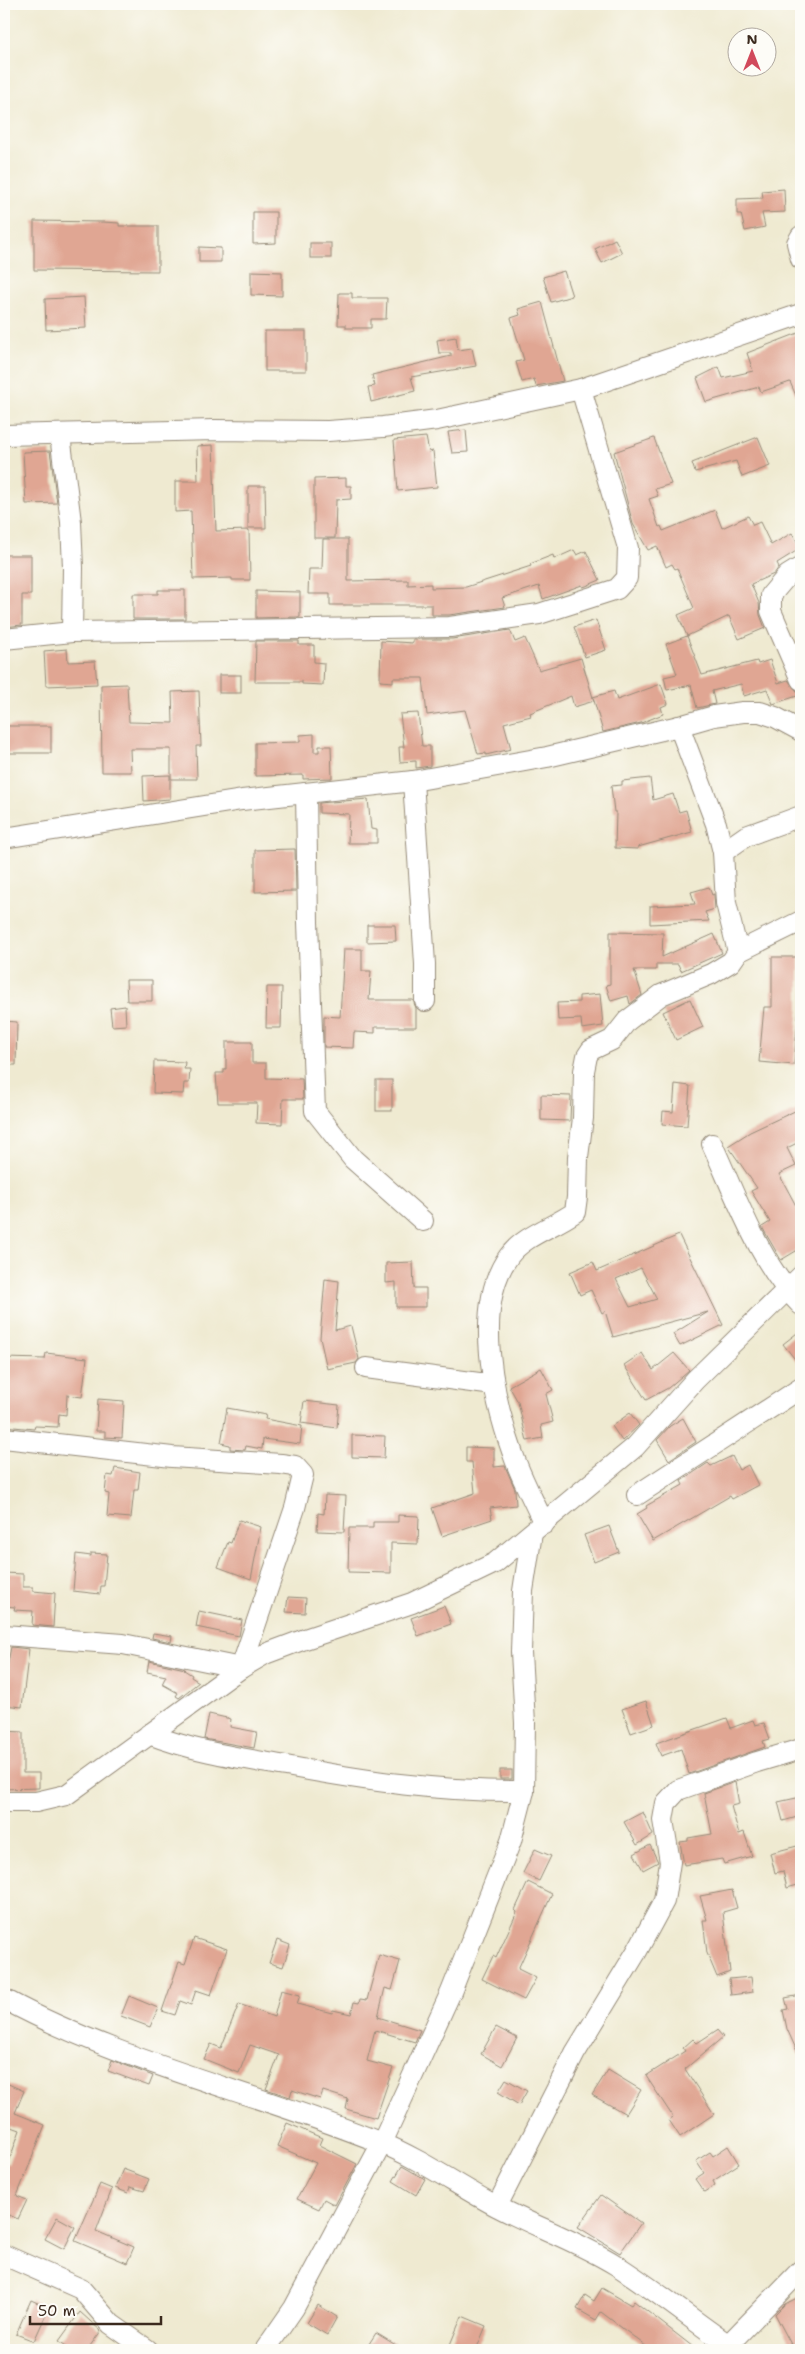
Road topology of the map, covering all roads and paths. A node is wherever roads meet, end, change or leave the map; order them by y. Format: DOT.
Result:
graph roads {
  1 [pos="801,236"];
  2 [pos="801,260"];
  3 [pos="801,314"];
  4 [pos="581,389"];
  5 [pos="4,435"];
  6 [pos="60,435"];
  7 [pos="801,567"];
  8 [pos="72,632"];
  9 [pos="4,639"];
  10 [pos="801,680"];
  11 [pos="679,726"];
  12 [pos="801,731"];
  13 [pos="413,781"];
  14 [pos="306,793"];
  15 [pos="801,816"];
  16 [pos="4,838"];
  17 [pos="723,852"];
  18 [pos="801,920"];
  19 [pos="738,952"];
  20 [pos="425,1001"];
  21 [pos="712,1144"];
  22 [pos="423,1221"];
  23 [pos="801,1276"];
  24 [pos="785,1290"];
  25 [pos="801,1305"];
  26 [pos="366,1368"];
  27 [pos="494,1385"];
  28 [pos="801,1388"];
  29 [pos="4,1438"];
  30 [pos="638,1495"];
  31 [pos="538,1528"];
  32 [pos="4,1635"];
  33 [pos="241,1668"];
  34 [pos="149,1734"];
  35 [pos="801,1749"];
  36 [pos="524,1791"];
  37 [pos="4,1802"];
  38 [pos="4,1999"];
  39 [pos="382,2143"];
  40 [pos="497,2206"];
  41 [pos="4,2255"];
  42 [pos="801,2270"];
  43 [pos="732,2347"];
  44 [pos="148,2350"];
  45 [pos="265,2350"];
  1 -- 2 [label="street"];
  3 -- 4 [label="street"];
  4 -- 6 [label="street"];
  4 -- 8 [label="street"];
  5 -- 6 [label="street"];
  6 -- 8 [label="street"];
  7 -- 10 [label="street"];
  8 -- 9 [label="street"];
  11 -- 12 [label="street"];
  11 -- 13 [label="street"];
  11 -- 17 [label="street"];
  13 -- 14 [label="street"];
  13 -- 20 [label="street"];
  14 -- 16 [label="street"];
  14 -- 22 [label="street"];
  15 -- 17 [label="street"];
  17 -- 19 [label="street"];
  18 -- 19 [label="street"];
  19 -- 27 [label="street"];
  21 -- 24 [label="street"];
  23 -- 24 [label="street"];
  24 -- 25 [label="street"];
  24 -- 31 [label="street"];
  26 -- 27 [label="street"];
  27 -- 31 [label="street"];
  28 -- 30 [label="street"];
  29 -- 33 [label="street"];
  31 -- 33 [label="street"];
  31 -- 36 [label="street"];
  32 -- 33 [label="street"];
  33 -- 34 [label="street"];
  34 -- 36 [label="street"];
  34 -- 37 [label="street"];
  35 -- 40 [label="street"];
  36 -- 39 [label="street"];
  38 -- 39 [label="street"];
  39 -- 40 [label="street"];
  39 -- 45 [label="street"];
  40 -- 43 [label="street"];
  41 -- 44 [label="street"];
  42 -- 43 [label="street"];
}
